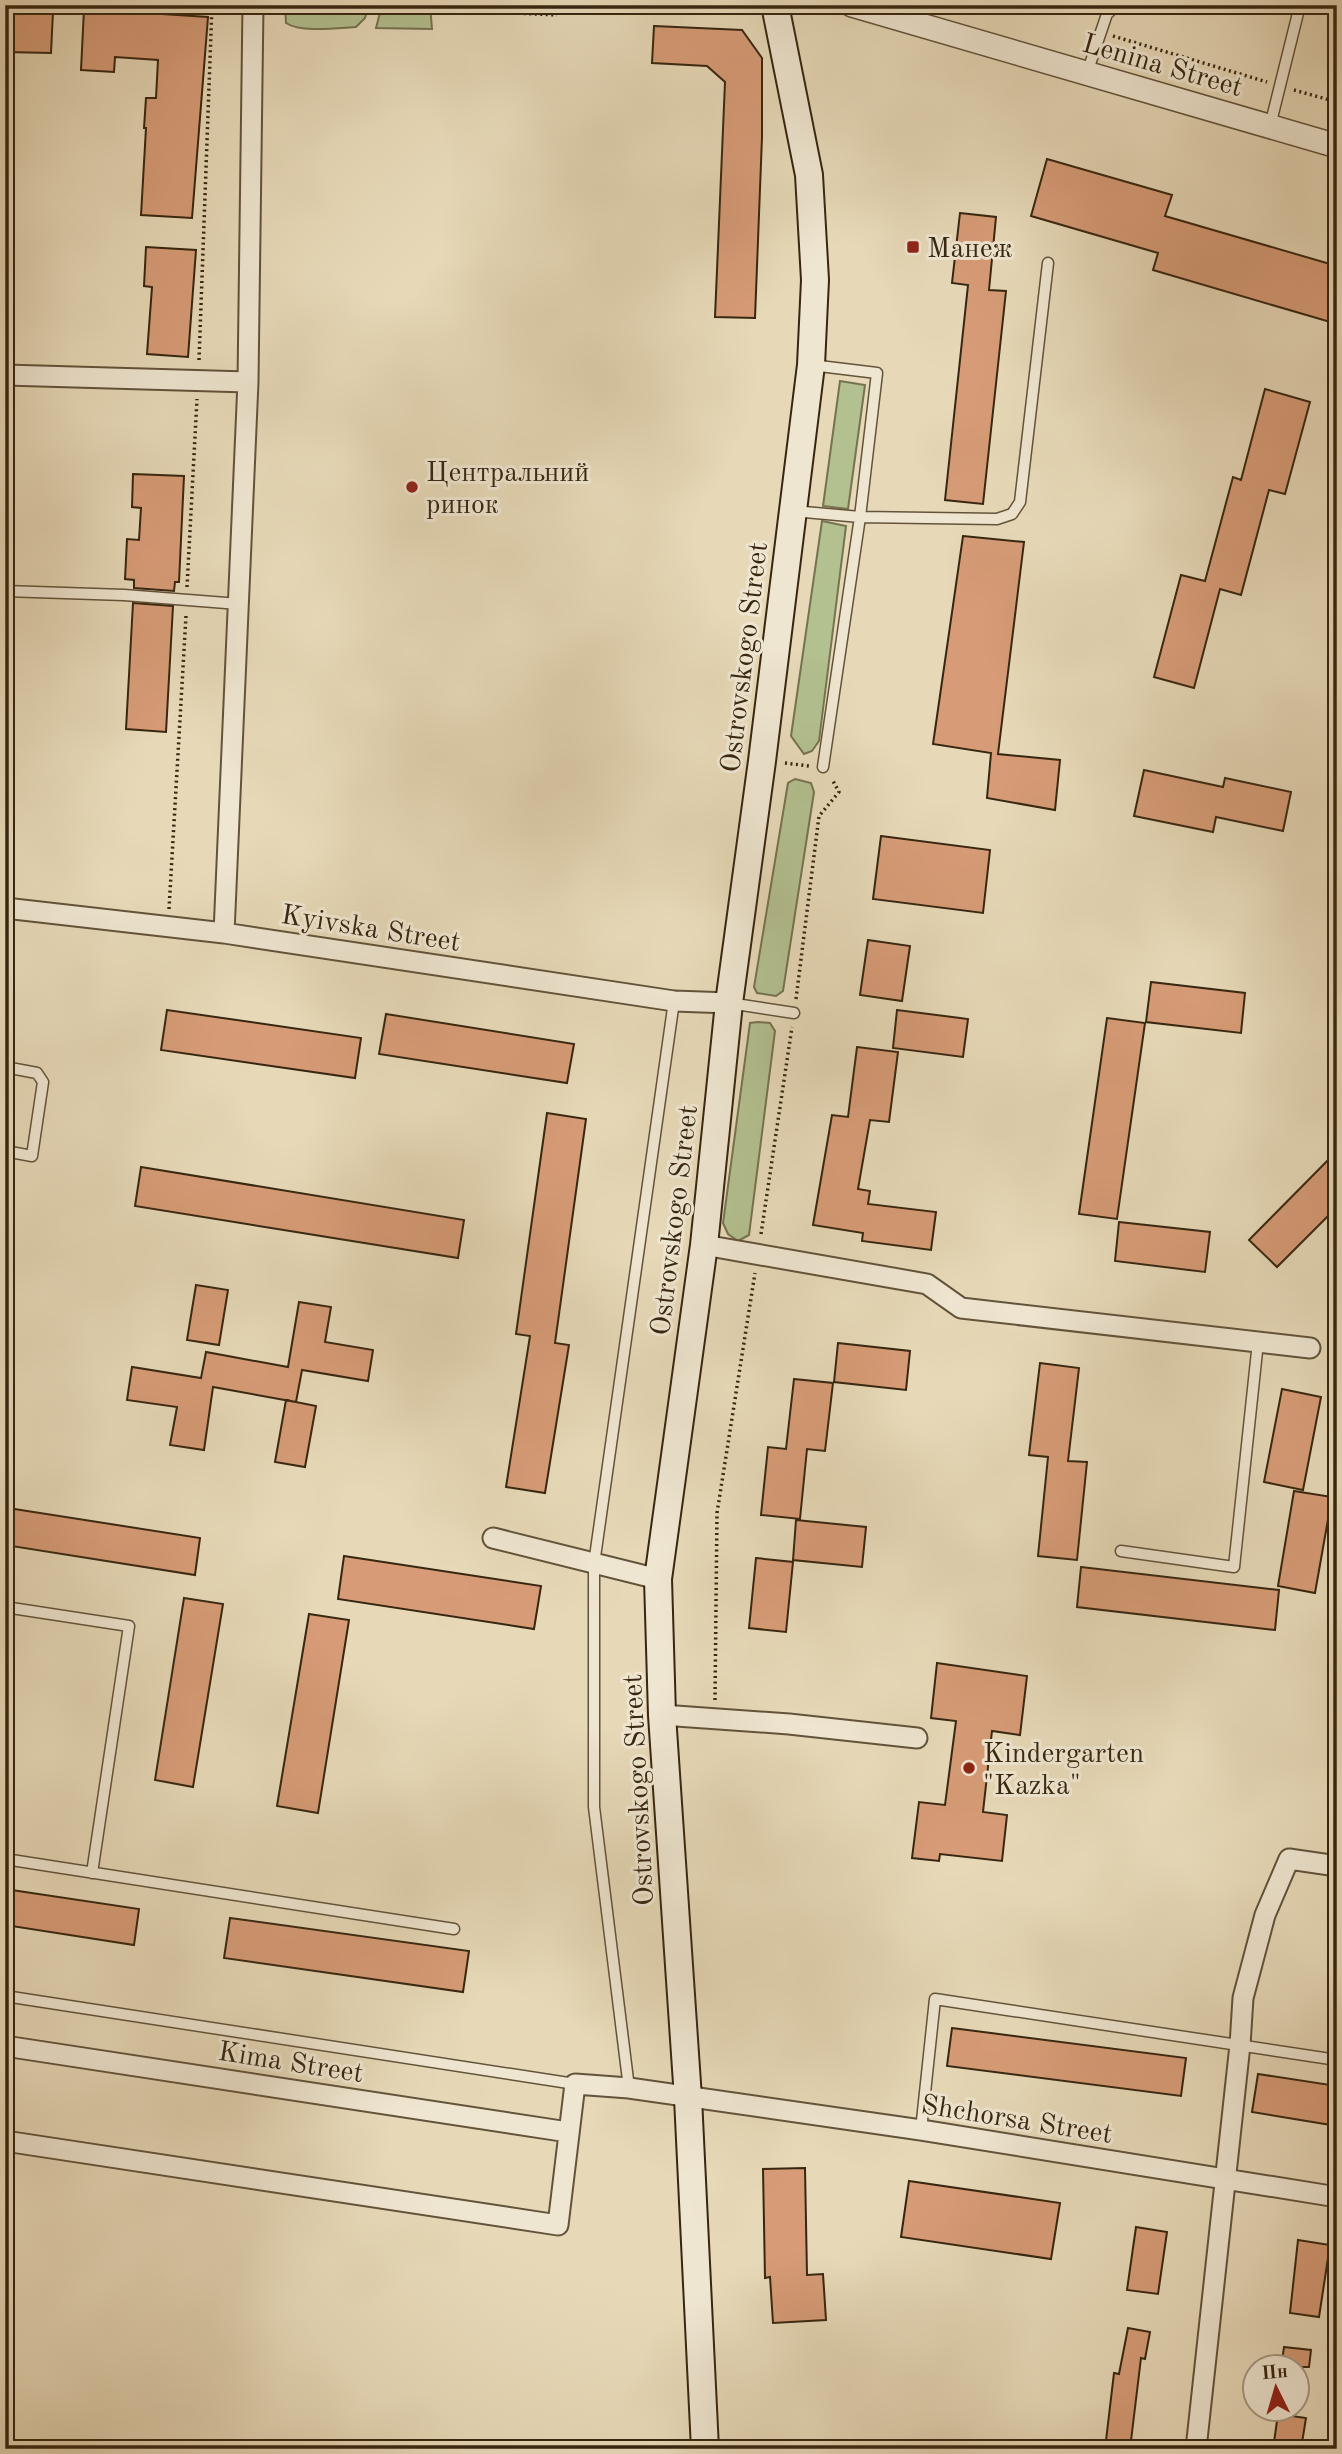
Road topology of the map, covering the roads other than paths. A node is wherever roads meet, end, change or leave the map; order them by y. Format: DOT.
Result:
graph roads {
  1 [pos="253,5"];
  2 [pos="775,5"];
  3 [pos="852,5"];
  4 [pos="1117,5"];
  5 [pos="1300,5"];
  6 [pos="1087,73"];
  7 [pos="1270,126"];
  8 [pos="1337,146"];
  9 [pos="1048,263"];
  10 [pos="811,365"];
  11 [pos="5,374"];
  12 [pos="248,382"];
  13 [pos="793,511"];
  14 [pos="860,517"];
  15 [pos="5,591"];
  16 [pos="239,604"];
  17 [pos="823,767"];
  18 [pos="5,908"];
  19 [pos="224,933"];
  20 [pos="674,1001"];
  21 [pos="729,1003"];
  22 [pos="794,1013"];
  23 [pos="5,1067"];
  24 [pos="5,1151"];
  25 [pos="704,1245"];
  26 [pos="1258,1342"];
  27 [pos="1310,1348"];
  28 [pos="493,1538"];
  29 [pos="1121,1551"];
  30 [pos="594,1564"];
  31 [pos="659,1579"];
  32 [pos="5,1606"];
  33 [pos="662,1715"];
  34 [pos="917,1738"];
  35 [pos="5,1859"];
  36 [pos="1337,1866"];
  37 [pos="92,1873"];
  38 [pos="454,1929"];
  39 [pos="5,1996"];
  40 [pos="1240,2045"];
  41 [pos="5,2046"];
  42 [pos="1337,2060"];
  43 [pos="575,2084"];
  44 [pos="629,2088"];
  45 [pos="688,2098"];
  46 [pos="921,2130"];
  47 [pos="569,2132"];
  48 [pos="5,2141"];
  49 [pos="1224,2179"];
  50 [pos="1337,2197"];
  51 [pos="705,2449"];
  52 [pos="1196,2449"];
  1 -- 12 [label="street"];
  2 -- 10 [label="main road, Ostrovskogo Street"];
  3 -- 6 [label="street, Lenina Street"];
  4 -- 6 [label="lane"];
  5 -- 7 [label="lane"];
  6 -- 7 [label="street, Lenina Street"];
  7 -- 8 [label="street, Lenina Street"];
  9 -- 14 [label="lane"];
  10 -- 13 [label="main road, Ostrovskogo Street"];
  10 -- 14 [label="lane"];
  11 -- 12 [label="street"];
  12 -- 16 [label="street"];
  13 -- 14 [label="lane"];
  13 -- 21 [label="main road, Ostrovskogo Street"];
  14 -- 17 [label="lane"];
  15 -- 16 [label="lane"];
  16 -- 19 [label="street"];
  18 -- 19 [label="street, Kyivska Street"];
  19 -- 20 [label="street, Kyivska Street"];
  20 -- 21 [label="street, Kyivska Street"];
  20 -- 30 [label="lane"];
  21 -- 22 [label="lane"];
  21 -- 25 [label="main road, Ostrovskogo Street"];
  23 -- 24 [label="lane"];
  25 -- 26 [label="street"];
  25 -- 31 [label="main road, Ostrovskogo Street"];
  26 -- 27 [label="street"];
  26 -- 29 [label="lane"];
  28 -- 30 [label="street"];
  30 -- 31 [label="street"];
  30 -- 44 [label="lane"];
  31 -- 33 [label="main road, Ostrovskogo Street"];
  32 -- 37 [label="lane"];
  33 -- 34 [label="street"];
  33 -- 45 [label="main road, Ostrovskogo Street"];
  35 -- 37 [label="lane"];
  36 -- 40 [label="street"];
  37 -- 38 [label="lane"];
  39 -- 43 [label="lane"];
  40 -- 42 [label="lane"];
  40 -- 46 [label="lane"];
  40 -- 49 [label="street"];
  41 -- 47 [label="street, Kima Street"];
  43 -- 44 [label="street, Shchorsa Street"];
  43 -- 47 [label="street"];
  44 -- 45 [label="street, Shchorsa Street"];
  45 -- 46 [label="street, Shchorsa Street"];
  45 -- 51 [label="main road, Ostrovskogo Street"];
  46 -- 49 [label="street, Shchorsa Street"];
  47 -- 48 [label="street"];
  49 -- 50 [label="street, Shchorsa Street"];
  49 -- 52 [label="street"];
}
